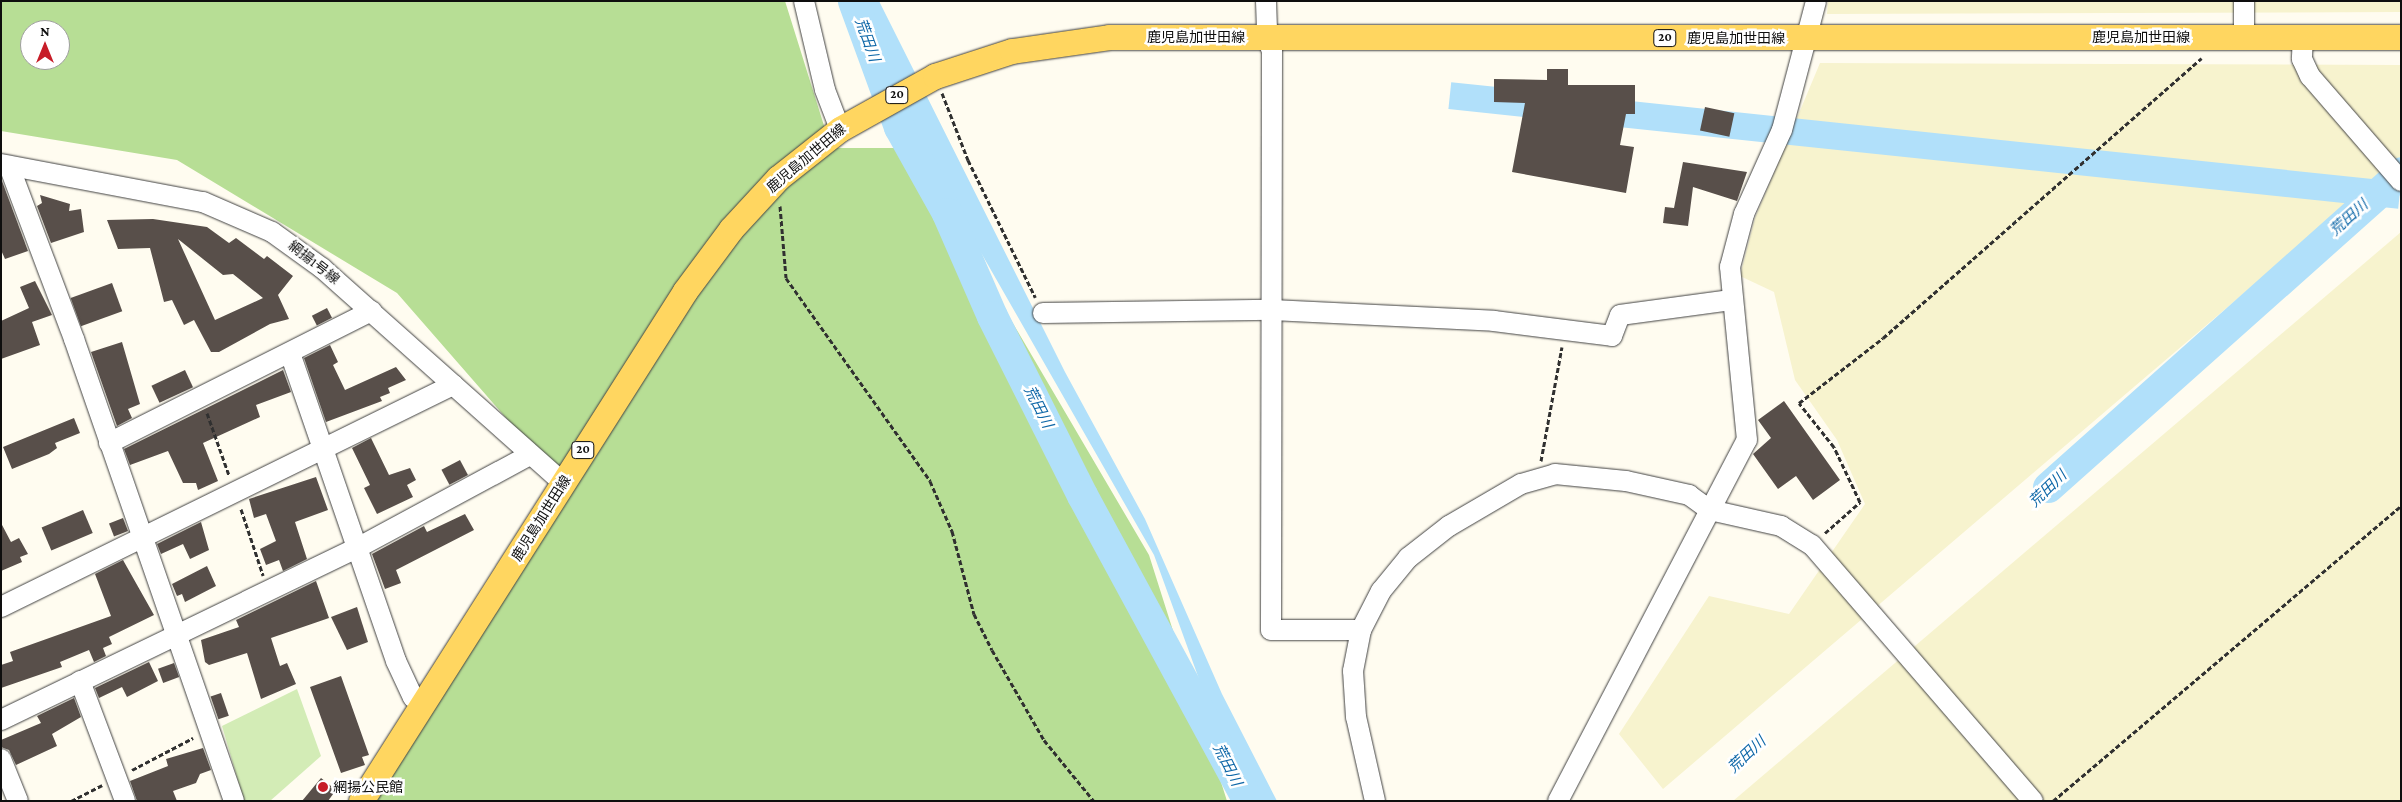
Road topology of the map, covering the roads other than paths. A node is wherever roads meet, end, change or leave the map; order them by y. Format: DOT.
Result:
graph roads {
  1 [pos="804,1"];
  2 [pos="1266,1"];
  3 [pos="1816,1"];
  4 [pos="2244,1"];
  5 [pos="2244,36"];
  6 [pos="2303,37"];
  7 [pos="2401,37"];
  8 [pos="1267,38"];
  9 [pos="1809,38"];
  10 [pos="850,122"];
  11 [pos="5,165"];
  12 [pos="2397,177"];
  13 [pos="1731,300"];
  14 [pos="1272,310"];
  15 [pos="372,311"];
  16 [pos="1043,313"];
  17 [pos="290,353"];
  18 [pos="453,386"];
  19 [pos="109,443"];
  20 [pos="322,451"];
  21 [pos="530,455"];
  22 [pos="563,483"];
  23 [pos="1710,510"];
  24 [pos="141,541"];
  25 [pos="359,547"];
  26 [pos="1,607"];
  27 [pos="1361,630"];
  28 [pos="176,637"];
  29 [pos="80,681"];
  30 [pos="426,703"];
  31 [pos="1,720"];
  32 [pos="1,760"];
  33 [pos="18,801"];
  34 [pos="125,801"];
  35 [pos="234,801"];
  36 [pos="362,801"];
  37 [pos="1375,801"];
  38 [pos="1558,801"];
  39 [pos="2033,801"];
  1 -- 10 [label="street"];
  2 -- 8 [label="street"];
  3 -- 9 [label="street"];
  4 -- 5 [label="street"];
  5 -- 6 [label="main road, 鹿児島加世田線 / 20"];
  5 -- 9 [label="main road, 鹿児島加世田線 / 20"];
  6 -- 7 [label="main road, 鹿児島加世田線 / 20"];
  6 -- 12 [label="street"];
  8 -- 9 [label="main road, 鹿児島加世田線 / 20"];
  8 -- 10 [label="main road, 鹿児島加世田線 / 20"];
  8 -- 14 [label="street"];
  9 -- 13 [label="street"];
  10 -- 22 [label="main road, 鹿児島加世田線 / 20"];
  11 -- 15 [label="street, 網揚1号線"];
  11 -- 19 [label="street"];
  13 -- 14 [label="street"];
  13 -- 23 [label="street"];
  14 -- 16 [label="street"];
  14 -- 27 [label="street"];
  15 -- 17 [label="street"];
  15 -- 18 [label="street, 網揚1号線"];
  17 -- 19 [label="street"];
  17 -- 20 [label="street"];
  18 -- 20 [label="street"];
  18 -- 21 [label="street, 網揚1号線"];
  19 -- 24 [label="street"];
  20 -- 24 [label="street"];
  20 -- 25 [label="street"];
  21 -- 22 [label="street, 網揚1号線"];
  21 -- 25 [label="street"];
  22 -- 30 [label="main road, 鹿児島加世田線 / 20"];
  23 -- 27 [label="street"];
  23 -- 38 [label="street"];
  23 -- 39 [label="street"];
  24 -- 26 [label="street"];
  24 -- 28 [label="street"];
  25 -- 28 [label="street"];
  25 -- 30 [label="street"];
  27 -- 37 [label="street"];
  28 -- 29 [label="street"];
  28 -- 35 [label="street"];
  29 -- 31 [label="street"];
  29 -- 34 [label="street"];
  30 -- 36 [label="main road, 鹿児島加世田線 / 20"];
  32 -- 33 [label="street"];
}
